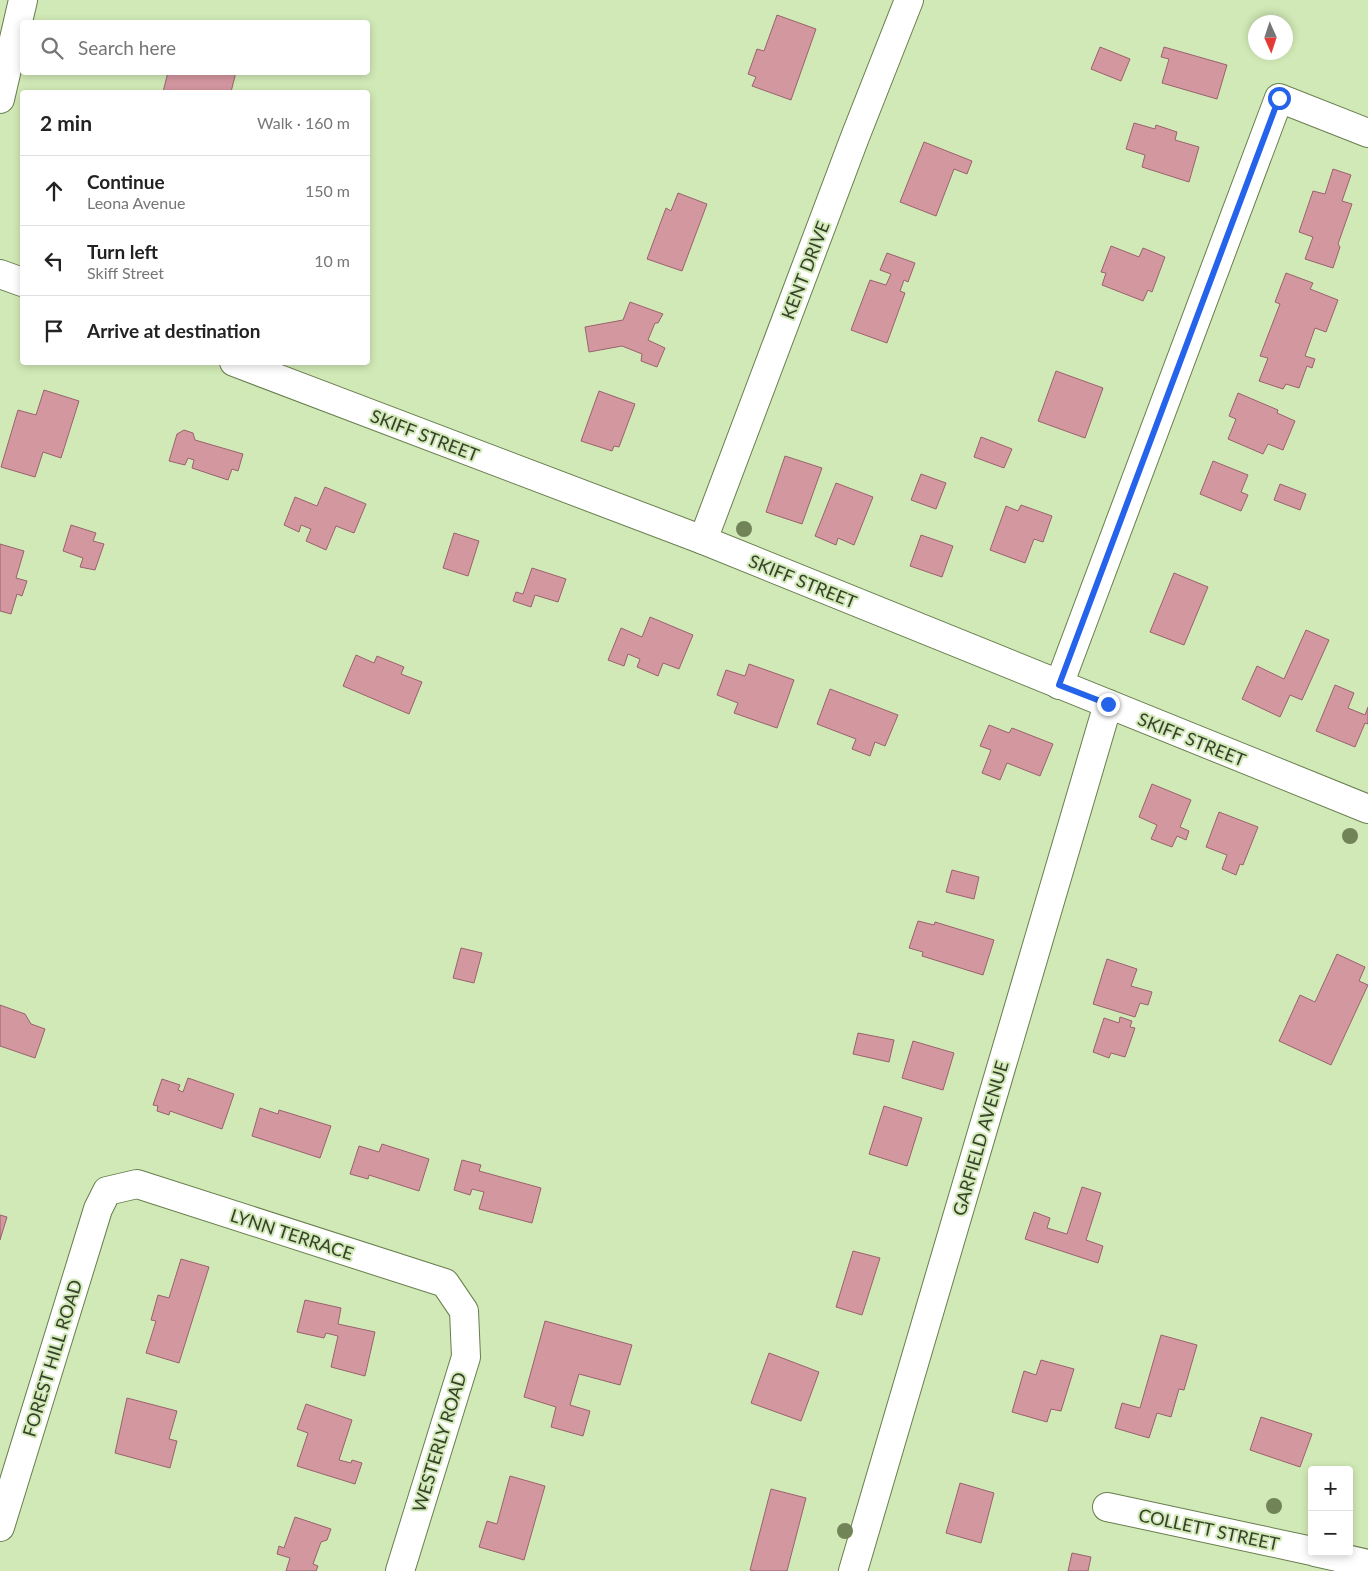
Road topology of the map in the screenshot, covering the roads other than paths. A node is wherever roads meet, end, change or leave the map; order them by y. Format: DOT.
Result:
graph roads {
  1 [pos="23,0"];
  2 [pos="910,0"];
  3 [pos="0,98"];
  4 [pos="1368,133"];
  5 [pos="0,274"];
  6 [pos="20,281"];
  7 [pos="242,365"];
  8 [pos="703,540"];
  9 [pos="1059,685"];
  10 [pos="1108,704"];
  11 [pos="1368,810"];
  12 [pos="107,1190"];
  13 [pos="464,1311"];
  14 [pos="1107,1507"];
  15 [pos="0,1527"];
  16 [pos="1308,1551"];
  17 [pos="1333,1556"];
  18 [pos="1368,1564"];
  19 [pos="400,1571"];
  20 [pos="853,1571"];
  1 -- 3 [label="street"];
  2 -- 8 [label="street, KENT DRIVE"];
  4 -- 9 [label="street"];
  5 -- 6 [label="street"];
  7 -- 8 [label="street, SKIFF STREET"];
  8 -- 9 [label="street, SKIFF STREET"];
  9 -- 10 [label="street, SKIFF STREET"];
  10 -- 11 [label="street, SKIFF STREET"];
  10 -- 20 [label="street, GARFIELD AVENUE"];
  12 -- 13 [label="street, LYNN TERRACE"];
  12 -- 15 [label="street, FOREST HILL ROAD"];
  13 -- 19 [label="street, WESTERLY ROAD"];
  14 -- 16 [label="street, COLLETT STREET"];
  17 -- 18 [label="street"];
}
